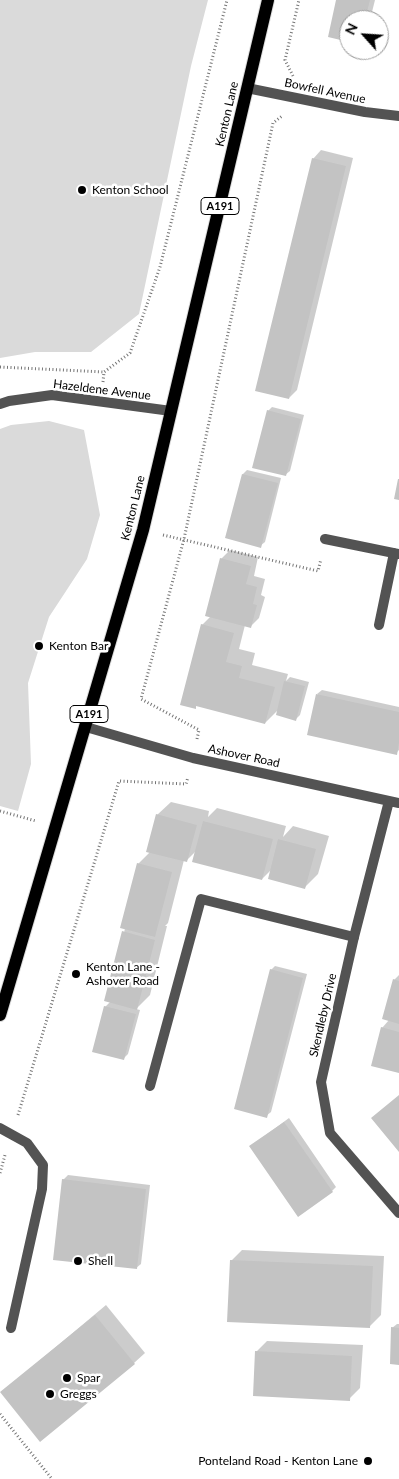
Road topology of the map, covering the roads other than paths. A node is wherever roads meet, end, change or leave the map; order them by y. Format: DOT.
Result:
graph roads {
  1 [pos="268,0"];
  2 [pos="247,88"];
  3 [pos="399,116"];
  4 [pos="0,404"];
  5 [pos="171,411"];
  6 [pos="325,539"];
  7 [pos="397,554"];
  8 [pos="379,624"];
  9 [pos="86,727"];
  10 [pos="394,802"];
  11 [pos="354,937"];
  12 [pos="0,1015"];
  13 [pos="150,1086"];
  14 [pos="0,1128"];
  15 [pos="399,1213"];
  16 [pos="11,1328"];
  1 -- 2 [label="main road, Kenton Lane / A191"];
  2 -- 3 [label="street, Bowfell Avenue"];
  2 -- 5 [label="main road, Kenton Lane / A191"];
  4 -- 5 [label="street, Hazeldene Avenue"];
  5 -- 9 [label="main road, Kenton Lane / A191"];
  6 -- 7 [label="street"];
  7 -- 8 [label="street"];
  9 -- 10 [label="street, Ashover Road"];
  9 -- 12 [label="main road, Kenton Lane / A191"];
  10 -- 11 [label="street, Skendleby Drive"];
  11 -- 13 [label="street"];
  11 -- 15 [label="street, Skendleby Drive"];
  14 -- 16 [label="street"];
}
